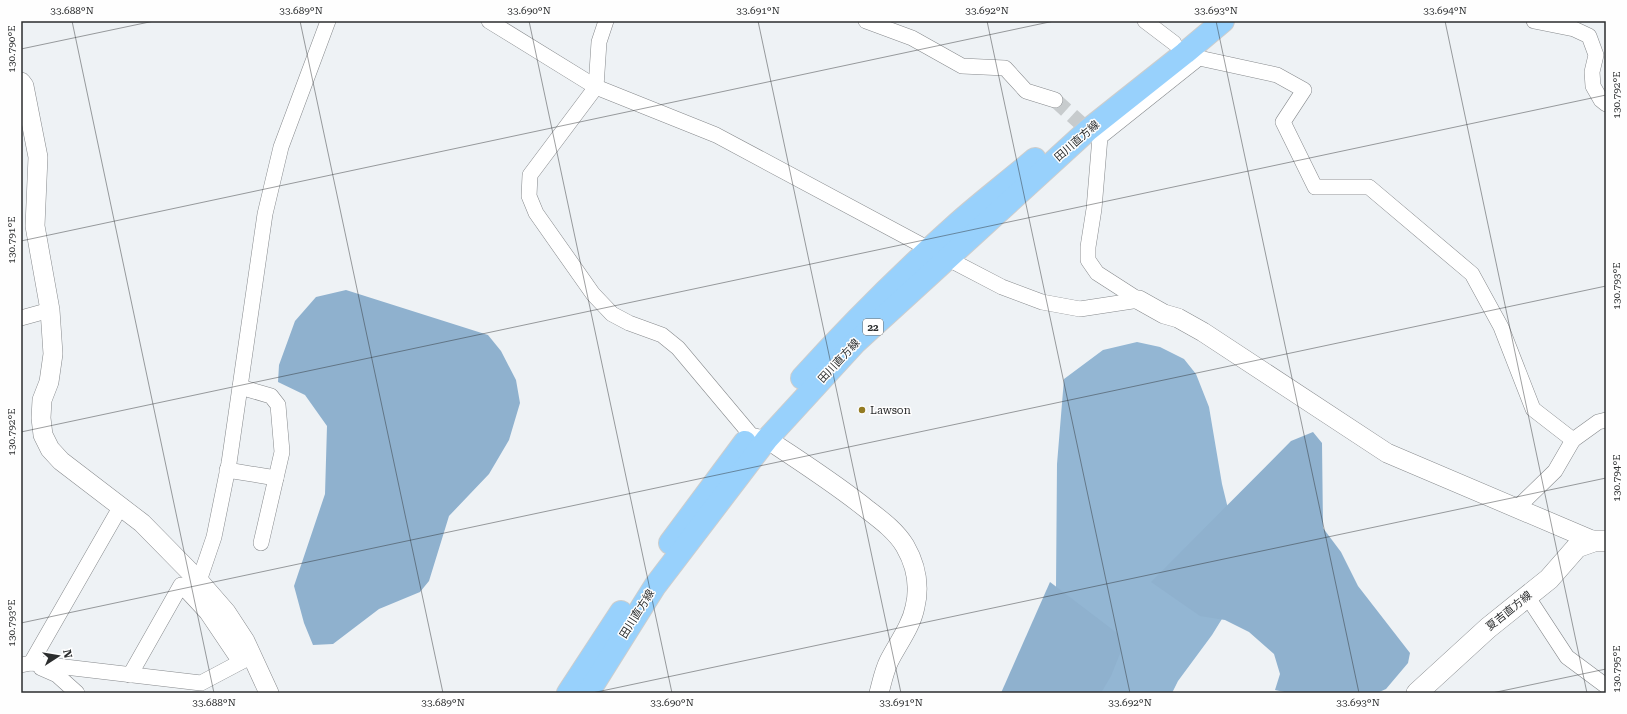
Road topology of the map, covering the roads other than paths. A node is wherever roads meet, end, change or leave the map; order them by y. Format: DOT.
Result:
graph roads {
  1 [pos="328,21"];
  2 [pos="489,21"];
  3 [pos="606,21"];
  4 [pos="866,21"];
  5 [pos="1145,21"];
  6 [pos="1200,21"];
  7 [pos="1223,21"];
  8 [pos="1534,21"];
  9 [pos="1186,51"];
  10 [pos="21,82"];
  11 [pos="596,87"];
  12 [pos="1055,100"];
  13 [pos="1606,104"];
  14 [pos="1094,134"];
  15 [pos="938,254"];
  16 [pos="1139,300"];
  17 [pos="50,310"];
  18 [pos="21,318"];
  19 [pos="240,387"];
  20 [pos="1606,420"];
  21 [pos="759,437"];
  22 [pos="1573,440"];
  23 [pos="227,470"];
  24 [pos="276,478"];
  25 [pos="120,506"];
  26 [pos="1517,508"];
  27 [pos="1600,541"];
  28 [pos="261,543"];
  29 [pos="199,581"];
  30 [pos="1527,596"];
  31 [pos="246,659"];
  32 [pos="26,664"];
  33 [pos="130,675"];
  34 [pos="1606,686"];
  35 [pos="77,693"];
  36 [pos="269,693"];
  37 [pos="568,693"];
  38 [pos="588,693"];
  39 [pos="880,693"];
  40 [pos="1417,693"];
  1 -- 19 [label="street"];
  2 -- 11 [label="street"];
  3 -- 11 [label="street"];
  4 -- 12 [label="street"];
  5 -- 9 [label="street"];
  6 -- 9 [label="main road, 田川直方線 / 22"];
  7 -- 9 [label="main road, 田川直方線 / 22"];
  8 -- 13 [label="street"];
  9 -- 14 [label="main road, 田川直方線 / 22"];
  9 -- 15 [label="main road, 田川直方線 / 22"];
  9 -- 22 [label="street"];
  10 -- 17 [label="street"];
  11 -- 15 [label="street"];
  11 -- 21 [label="street"];
  14 -- 15 [label="main road, 田川直方線 / 22"];
  14 -- 16 [label="street"];
  15 -- 16 [label="street"];
  15 -- 21 [label="main road, 田川直方線 / 22"];
  16 -- 26 [label="street"];
  17 -- 18 [label="street"];
  17 -- 25 [label="street"];
  19 -- 23 [label="street"];
  19 -- 24 [label="street"];
  20 -- 22 [label="street"];
  21 -- 37 [label="main road, 田川直方線 / 22"];
  21 -- 38 [label="main road, 田川直方線 / 22"];
  21 -- 39 [label="street"];
  22 -- 26 [label="street"];
  23 -- 24 [label="street"];
  23 -- 29 [label="street"];
  24 -- 28 [label="street"];
  25 -- 29 [label="street"];
  25 -- 32 [label="street"];
  26 -- 27 [label="street"];
  27 -- 30 [label="main road, 夏吉直方線"];
  29 -- 31 [label="street"];
  30 -- 34 [label="street"];
  30 -- 40 [label="main road, 夏吉直方線"];
  31 -- 33 [label="street"];
  31 -- 33 [label="street"];
  31 -- 36 [label="street"];
  32 -- 33 [label="street"];
  32 -- 35 [label="street"];
}
